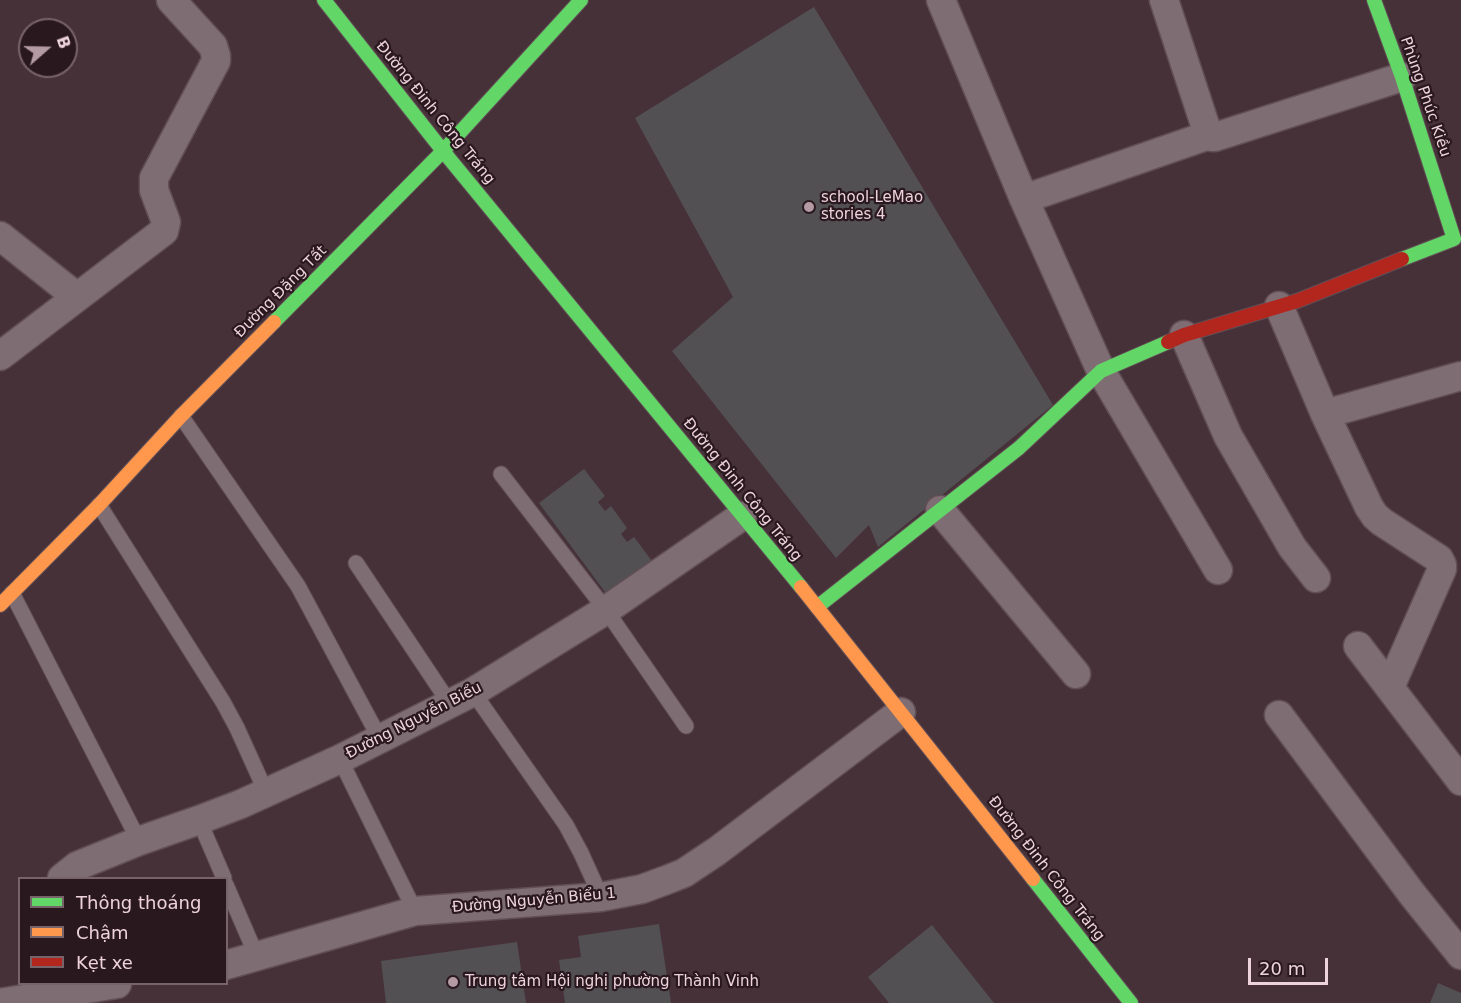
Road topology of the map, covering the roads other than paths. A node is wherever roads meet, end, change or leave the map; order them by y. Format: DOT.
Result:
graph roads {
  1 [pos="171,0"];
  2 [pos="324,0"];
  3 [pos="581,0"];
  4 [pos="941,0"];
  5 [pos="1164,0"];
  6 [pos="1374,0"];
  7 [pos="1401,76"];
  8 [pos="1209,135"];
  9 [pos="443,151"];
  10 [pos="1024,199"];
  11 [pos="0,236"];
  12 [pos="1458,238"];
  13 [pos="77,297"];
  14 [pos="1279,306"];
  15 [pos="1184,335"];
  16 [pos="0,356"];
  17 [pos="1101,371"];
  18 [pos="1461,376"];
  19 [pos="1325,414"];
  20 [pos="181,416"];
  21 [pos="501,474"];
  22 [pos="99,505"];
  23 [pos="940,510"];
  24 [pos="742,516"];
  25 [pos="356,563"];
  26 [pos="1218,570"];
  27 [pos="1317,578"];
  28 [pos="12,592"];
  29 [pos="0,605"];
  30 [pos="817,607"];
  31 [pos="606,610"];
  32 [pos="1358,646"];
  33 [pos="1076,674"];
  34 [pos="1390,687"];
  35 [pos="461,698"];
  36 [pos="901,712"];
  37 [pos="1279,715"];
  38 [pos="686,726"];
  39 [pos="380,739"];
  40 [pos="340,759"];
  41 [pos="1461,781"];
  42 [pos="266,792"];
  43 [pos="199,820"];
  44 [pos="139,841"];
  45 [pos="64,877"];
  46 [pos="223,877"];
  47 [pos="228,890"];
  48 [pos="601,897"];
  49 [pos="415,911"];
  50 [pos="1461,955"];
  51 [pos="257,957"];
  52 [pos="228,964"];
  53 [pos="87,985"];
  54 [pos="0,1003"];
  55 [pos="1131,1003"];
  1 -- 13 [label="street"];
  2 -- 9 [label="street, Đường Đinh Công Tráng"];
  3 -- 9 [label="street, Đường Đặng Tất"];
  4 -- 10 [label="street"];
  5 -- 8 [label="street"];
  6 -- 7 [label="street, Phùng Phúc Kiều"];
  7 -- 8 [label="street"];
  7 -- 12 [label="street, Phùng Phúc Kiều"];
  8 -- 10 [label="street"];
  9 -- 20 [label="street, Đường Đặng Tất"];
  9 -- 24 [label="street, Đường Đinh Công Tráng"];
  10 -- 17 [label="street"];
  11 -- 13 [label="street"];
  12 -- 14 [label="street"];
  13 -- 16 [label="street"];
  14 -- 15 [label="street"];
  14 -- 19 [label="street"];
  15 -- 17 [label="street"];
  15 -- 27 [label="street"];
  17 -- 23 [label="street"];
  17 -- 26 [label="street"];
  18 -- 19 [label="street"];
  19 -- 34 [label="street"];
  20 -- 22 [label="street, Đường Đặng Tất"];
  20 -- 39 [label="lane"];
  21 -- 31 [label="lane"];
  22 -- 28 [label="street, Đường Đặng Tất"];
  22 -- 42 [label="lane"];
  23 -- 30 [label="street"];
  23 -- 33 [label="street"];
  24 -- 30 [label="street, Đường Đinh Công Tráng"];
  24 -- 31 [label="street, Đường Nguyễn Biểu"];
  25 -- 35 [label="lane"];
  28 -- 29 [label="street, Đường Đặng Tất"];
  28 -- 44 [label="lane"];
  30 -- 36 [label="street, Đường Đinh Công Tráng"];
  31 -- 35 [label="street, Đường Nguyễn Biểu"];
  31 -- 38 [label="lane"];
  32 -- 34 [label="street"];
  34 -- 41 [label="street"];
  35 -- 39 [label="street, Đường Nguyễn Biểu"];
  35 -- 48 [label="lane"];
  36 -- 48 [label="street, Đường Nguyễn Biểu 1"];
  36 -- 55 [label="street, Đường Đinh Công Tráng"];
  37 -- 50 [label="street"];
  39 -- 40 [label="street, Đường Nguyễn Biểu"];
  40 -- 42 [label="street, Đường Nguyễn Biểu"];
  40 -- 49 [label="lane"];
  42 -- 43 [label="street, Đường Nguyễn Biểu"];
  43 -- 44 [label="street, Đường Nguyễn Biểu"];
  43 -- 46 [label="lane"];
  44 -- 45 [label="street, Đường Nguyễn Biểu"];
  47 -- 51 [label="lane"];
  48 -- 49 [label="street, Đường Nguyễn Biểu 1"];
  49 -- 51 [label="street, Đường Nguyễn Biểu 1"];
  51 -- 52 [label="street, Đường Nguyễn Biểu 1"];
  53 -- 54 [label="street"];
}
